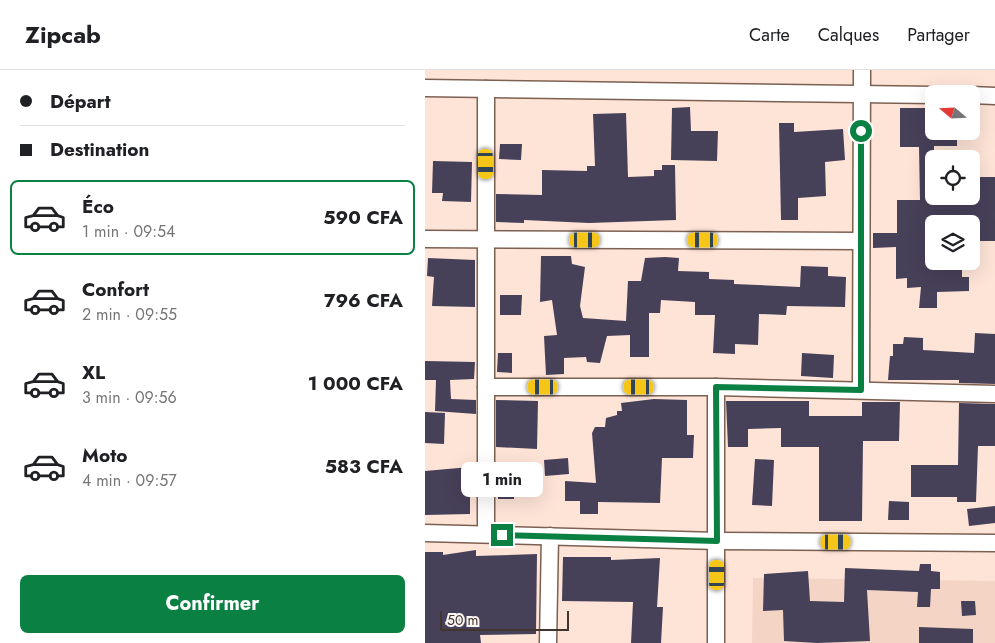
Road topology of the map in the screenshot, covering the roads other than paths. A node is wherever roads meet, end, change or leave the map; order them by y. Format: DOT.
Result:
graph roads {
  1 [pos="862,70"];
  2 [pos="425,88"];
  3 [pos="486,89"];
  4 [pos="862,94"];
  5 [pos="925,95"];
  6 [pos="980,95"];
  7 [pos="995,96"];
  8 [pos="425,239"];
  9 [pos="487,239"];
  10 [pos="860,241"];
  11 [pos="486,387"];
  12 [pos="716,387"];
  13 [pos="861,390"];
  14 [pos="995,394"];
  15 [pos="425,533"];
  16 [pos="486,534"];
  17 [pos="550,536"];
  18 [pos="717,541"];
  19 [pos="995,543"];
  20 [pos="548,643"];
  21 [pos="716,643"];
  1 -- 4 [label="street"];
  2 -- 3 [label="street"];
  3 -- 4 [label="street"];
  3 -- 9 [label="street"];
  4 -- 5 [label="street"];
  4 -- 10 [label="street"];
  6 -- 7 [label="street"];
  8 -- 9 [label="street"];
  9 -- 10 [label="street"];
  9 -- 11 [label="street"];
  10 -- 13 [label="street"];
  11 -- 12 [label="street"];
  11 -- 16 [label="street"];
  12 -- 13 [label="street"];
  12 -- 18 [label="street"];
  13 -- 14 [label="street"];
  15 -- 16 [label="street"];
  16 -- 17 [label="street"];
  17 -- 18 [label="street"];
  17 -- 20 [label="street"];
  18 -- 19 [label="street"];
  18 -- 21 [label="street"];
}
